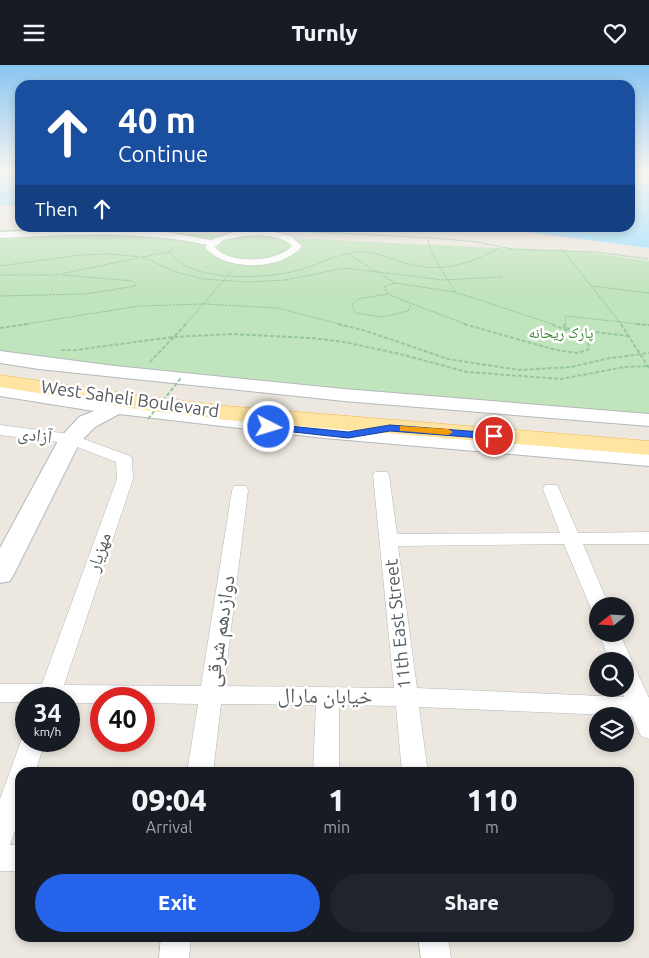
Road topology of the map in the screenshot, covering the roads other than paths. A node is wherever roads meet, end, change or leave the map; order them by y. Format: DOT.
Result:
graph roads {
  1 [pos="0,235"];
  2 [pos="213,243"];
  3 [pos="0,357"];
  4 [pos="0,367"];
  5 [pos="0,381"];
  6 [pos="0,390"];
  7 [pos="71,402"];
  8 [pos="114,408"];
  9 [pos="649,420"];
  10 [pos="394,428"];
  11 [pos="0,430"];
  12 [pos="649,430"];
  13 [pos="348,435"];
  14 [pos="70,439"];
  15 [pos="462,444"];
  16 [pos="649,448"];
  17 [pos="649,459"];
  18 [pos="381,475"];
  19 [pos="551,489"];
  20 [pos="240,490"];
  21 [pos="649,537"];
  22 [pos="571,539"];
  23 [pos="388,540"];
  24 [pos="0,574"];
  25 [pos="595,597"];
  26 [pos="52,687"];
  27 [pos="634,688"];
  28 [pos="0,693"];
  29 [pos="15,694"];
  30 [pos="211,695"];
  31 [pos="80,696"];
  32 [pos="328,696"];
  33 [pos="406,697"];
  34 [pos="644,707"];
  35 [pos="649,729"];
  36 [pos="29,752"];
  37 [pos="24,767"];
  38 [pos="201,767"];
  39 [pos="326,767"];
  40 [pos="413,767"];
  41 [pos="15,793"];
  42 [pos="0,836"];
  43 [pos="0,858"];
  44 [pos="15,858"];
  45 [pos="176,942"];
  46 [pos="434,942"];
  47 [pos="174,958"];
  48 [pos="436,958"];
  1 -- 2 [label="street"];
  2 -- 2 [label="street"];
  3 -- 9 [label="street"];
  4 -- 12 [label="main road, West Saheli Boulevard"];
  5 -- 10 [label="main road, West Saheli Boulevard"];
  6 -- 7 [label="street"];
  7 -- 8 [label="street"];
  7 -- 14 [label="street"];
  8 -- 13 [label="street"];
  8 -- 14 [label="street"];
  10 -- 13 [label="main road"];
  10 -- 15 [label="main road"];
  10 -- 16 [label="main road, West Saheli Boulevard"];
  11 -- 14 [label="street, آزادی"];
  13 -- 15 [label="street"];
  14 -- 24 [label="street"];
  14 -- 26 [label="street, مهزیار"];
  15 -- 17 [label="street"];
  18 -- 23 [label="street, 11th East Street"];
  19 -- 22 [label="street"];
  20 -- 30 [label="street, دوازدهم شرقی"];
  21 -- 22 [label="street"];
  22 -- 23 [label="street"];
  22 -- 25 [label="street"];
  23 -- 33 [label="street, 11th East Street"];
  27 -- 34 [label="street"];
  28 -- 29 [label="street, خیابان مارال"];
  30 -- 31 [label="street, خیابان مارال"];
  30 -- 32 [label="street, خیابان مارال"];
  30 -- 38 [label="street, دوازدهم شرقی"];
  32 -- 33 [label="street, خیابان مارال"];
  32 -- 39 [label="street"];
  33 -- 34 [label="street, خیابان مارال"];
  33 -- 40 [label="street, 11th East Street"];
  34 -- 35 [label="street"];
  36 -- 37 [label="street"];
  41 -- 42 [label="street"];
  43 -- 44 [label="street"];
  45 -- 47 [label="street"];
  46 -- 48 [label="street"];
}
